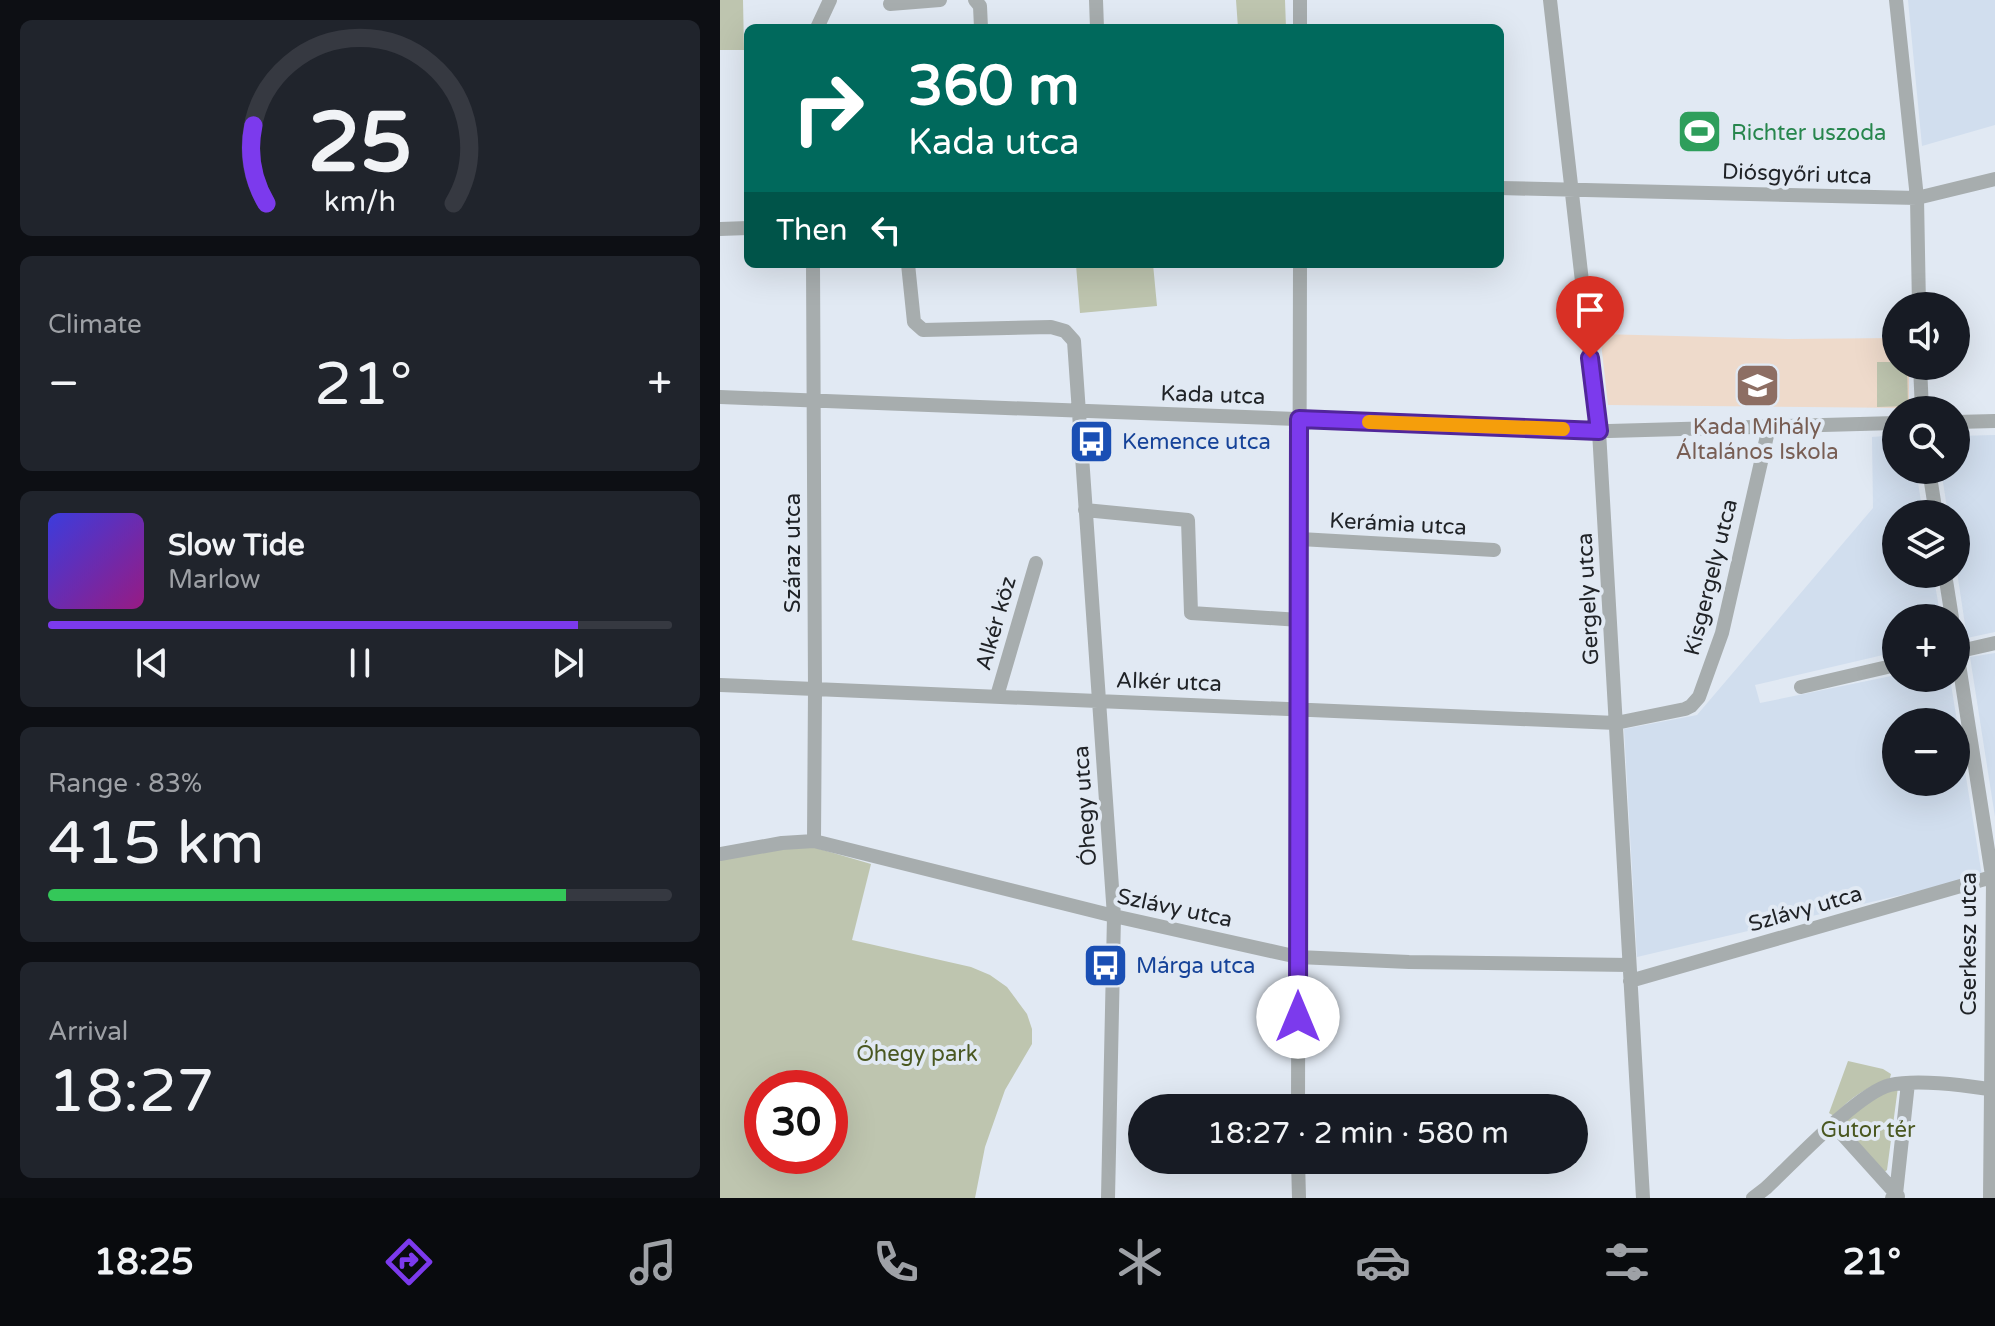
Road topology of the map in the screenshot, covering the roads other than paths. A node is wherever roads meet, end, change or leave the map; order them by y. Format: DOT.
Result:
graph roads {
  1 [pos="830,0"];
  2 [pos="940,0"];
  3 [pos="975,0"];
  4 [pos="1096,0"];
  5 [pos="1300,0"];
  6 [pos="1550,0"];
  7 [pos="1896,0"];
  8 [pos="890,4"];
  9 [pos="819,24"];
  10 [pos="981,24"];
  11 [pos="1097,24"];
  12 [pos="1300,24"];
  13 [pos="1995,179"];
  14 [pos="1504,188"];
  15 [pos="1571,189"];
  16 [pos="1917,198"];
  17 [pos="744,228"];
  18 [pos="720,229"];
  19 [pos="813,268"];
  20 [pos="908,268"];
  21 [pos="1300,268"];
  22 [pos="1919,292"];
  23 [pos="720,397"];
  24 [pos="813,400"];
  25 [pos="1078,411"];
  26 [pos="1299,419"];
  27 [pos="1995,421"];
  28 [pos="1970,422"];
  29 [pos="1882,423"];
  30 [pos="1769,427"];
  31 [pos="1599,431"];
  32 [pos="1085,510"];
  33 [pos="1300,539"];
  34 [pos="1494,550"];
  35 [pos="1036,563"];
  36 [pos="1300,620"];
  37 [pos="1995,643"];
  38 [pos="1970,649"];
  39 [pos="1882,668"];
  40 [pos="720,685"];
  41 [pos="1801,687"];
  42 [pos="815,689"];
  43 [pos="1962,692"];
  44 [pos="997,696"];
  45 [pos="1098,701"];
  46 [pos="1300,708"];
  47 [pos="1616,723"];
  48 [pos="814,841"];
  49 [pos="720,854"];
  50 [pos="1992,877"];
  51 [pos="1114,916"];
  52 [pos="1298,957"];
  53 [pos="1629,965"];
  54 [pos="1630,981"];
  55 [pos="1908,1083"];
  56 [pos="1989,1089"];
  57 [pos="1298,1094"];
  58 [pos="1834,1125"];
  59 [pos="1298,1174"];
  60 [pos="1896,1197"];
  61 [pos="1108,1198"];
  62 [pos="1299,1198"];
  63 [pos="1643,1198"];
  64 [pos="1753,1198"];
  65 [pos="1990,1198"];
  1 -- 9 [label="street"];
  2 -- 8 [label="street"];
  3 -- 10 [label="street"];
  4 -- 11 [label="street"];
  5 -- 12 [label="street"];
  6 -- 15 [label="street, Gergely utca"];
  7 -- 16 [label="street"];
  13 -- 16 [label="street, Diósgyőri utca"];
  14 -- 15 [label="street, Diósgyőri utca"];
  15 -- 16 [label="street, Diósgyőri utca"];
  15 -- 31 [label="street, Gergely utca"];
  16 -- 22 [label="street"];
  17 -- 18 [label="street"];
  19 -- 24 [label="street, Száraz utca"];
  20 -- 25 [label="street, Óhegy utca"];
  21 -- 26 [label="street"];
  23 -- 24 [label="street, Kada utca"];
  24 -- 25 [label="street, Kada utca"];
  24 -- 42 [label="street, Száraz utca"];
  25 -- 26 [label="street, Kada utca"];
  25 -- 32 [label="street, Óhegy utca"];
  26 -- 31 [label="street, Kada utca"];
  26 -- 33 [label="street"];
  27 -- 28 [label="street"];
  29 -- 30 [label="street, Kada utca"];
  30 -- 31 [label="street, Kada utca"];
  30 -- 47 [label="street, Kisgergely utca"];
  31 -- 47 [label="street, Gergely utca"];
  32 -- 36 [label="street"];
  32 -- 45 [label="street, Óhegy utca"];
  33 -- 34 [label="street, Kerámia utca"];
  33 -- 36 [label="street"];
  35 -- 44 [label="street, Alkér köz"];
  36 -- 46 [label="street"];
  37 -- 38 [label="street"];
  39 -- 41 [label="street"];
  40 -- 42 [label="street, Alkér utca"];
  42 -- 44 [label="street, Alkér utca"];
  42 -- 48 [label="street, Száraz utca"];
  43 -- 50 [label="street, Cserkesz utca"];
  44 -- 45 [label="street, Alkér utca"];
  45 -- 46 [label="street, Alkér utca"];
  45 -- 51 [label="street, Óhegy utca"];
  46 -- 47 [label="street, Alkér utca"];
  46 -- 52 [label="street"];
  47 -- 53 [label="street, Gergely utca"];
  48 -- 49 [label="street, Szlávy utca"];
  48 -- 51 [label="street, Szlávy utca"];
  50 -- 54 [label="street, Szlávy utca"];
  50 -- 56 [label="street, Cserkesz utca"];
  51 -- 52 [label="street, Szlávy utca"];
  51 -- 61 [label="street, Óhegy utca"];
  52 -- 53 [label="street, Szlávy utca"];
  52 -- 57 [label="street"];
  53 -- 54 [label="street, Gergely utca"];
  54 -- 63 [label="street, Gergely utca"];
  55 -- 56 [label="street"];
  55 -- 58 [label="street"];
  55 -- 60 [label="street"];
  56 -- 65 [label="street, Cserkesz utca"];
  58 -- 60 [label="street"];
  58 -- 64 [label="street"];
  59 -- 62 [label="street"];
}
